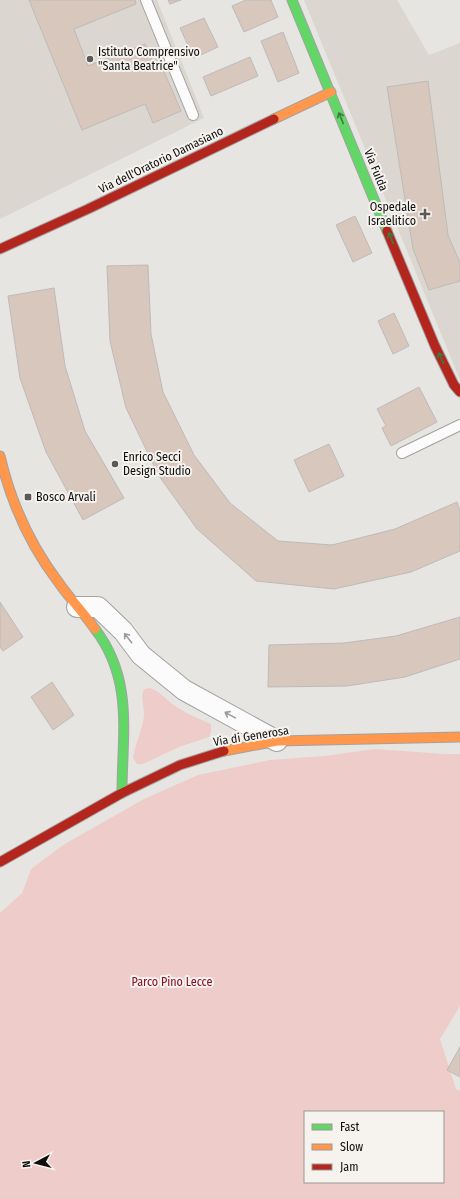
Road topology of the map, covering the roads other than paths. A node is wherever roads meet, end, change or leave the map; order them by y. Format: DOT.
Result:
graph roads {
  1 [pos="146,0"];
  2 [pos="292,0"];
  3 [pos="331,92"];
  4 [pos="193,115"];
  5 [pos="0,249"];
  6 [pos="460,392"];
  7 [pos="460,424"];
  8 [pos="402,453"];
  9 [pos="0,456"];
  10 [pos="77,607"];
  11 [pos="460,737"];
  12 [pos="277,741"];
  13 [pos="122,793"];
  14 [pos="0,862"];
  1 -- 4 [label="lane"];
  2 -- 3 [label="street, Via Fulda"];
  3 -- 5 [label="street, Via dell'Oratorio Damasiano"];
  6 -- 3 [label="street, Via Fulda, one-way"];
  7 -- 8 [label="lane"];
  9 -- 10 [label="street"];
  12 -- 10 [label="street, one-way"];
  10 -- 13 [label="street"];
  11 -- 12 [label="street, Via di Generosa"];
  12 -- 13 [label="street, Via di Generosa"];
  13 -- 14 [label="street, Via di Generosa"];
}
